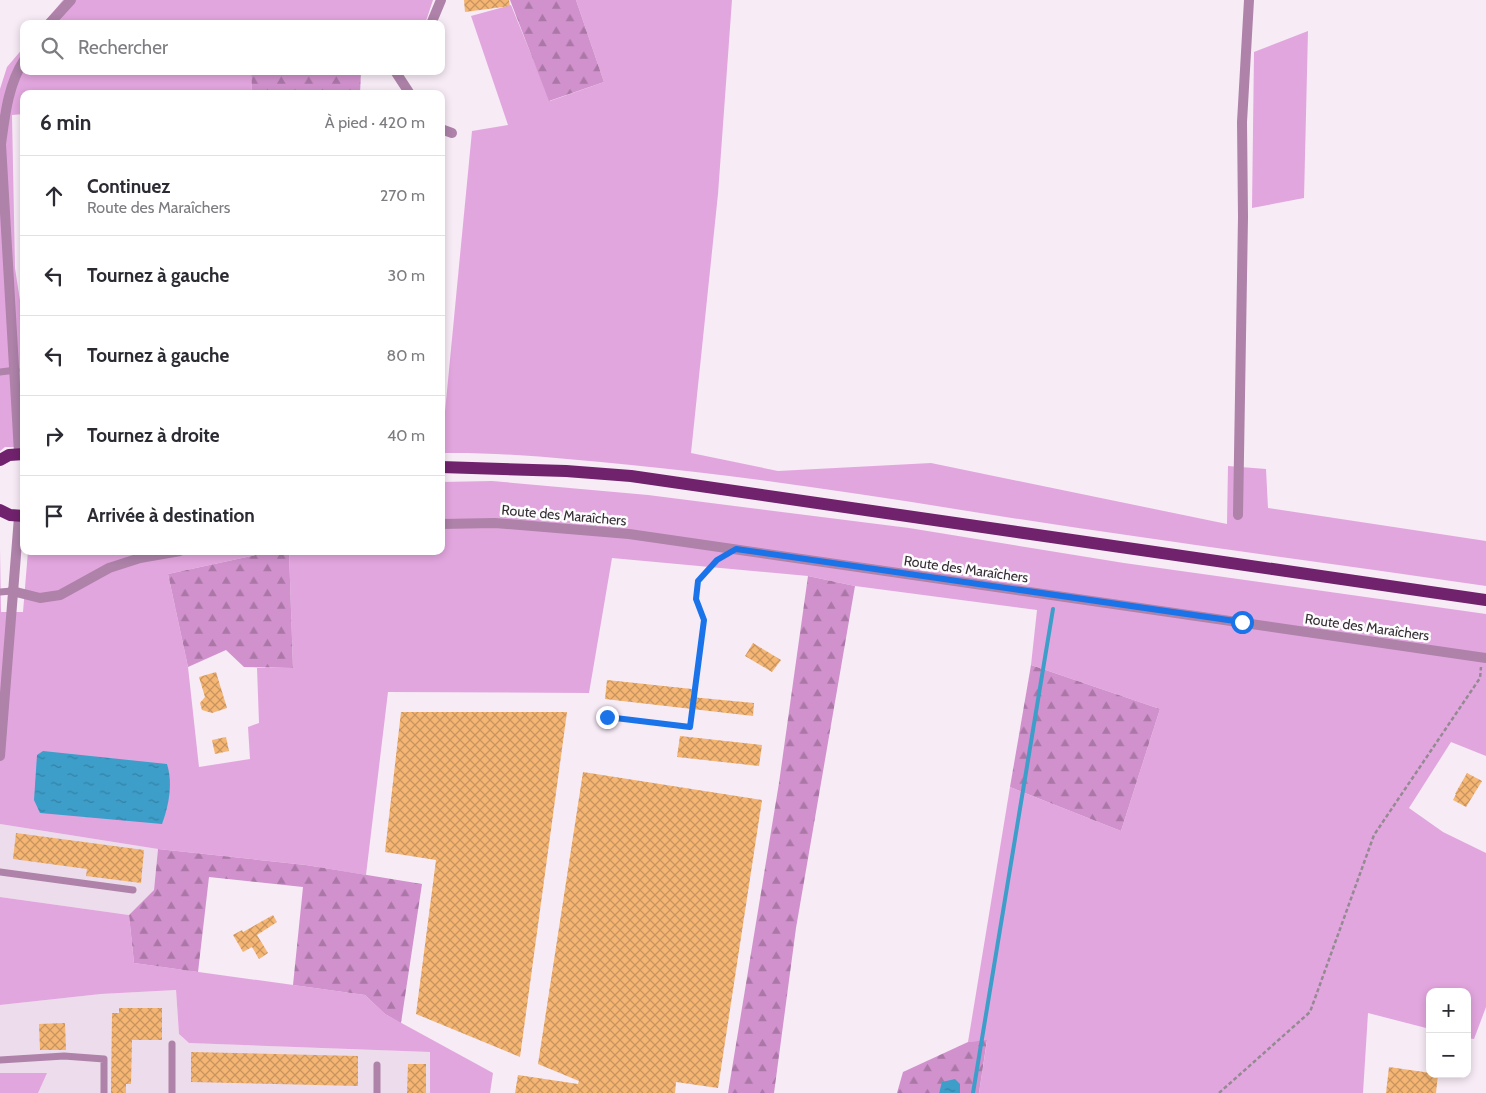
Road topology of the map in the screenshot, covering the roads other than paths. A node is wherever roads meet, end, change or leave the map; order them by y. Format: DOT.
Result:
graph roads {
  1 [pos="71,0"];
  2 [pos="441,0"];
  3 [pos="1249,0"];
  4 [pos="53,20"];
  5 [pos="433,20"];
  6 [pos="20,66"];
  7 [pos="398,75"];
  8 [pos="407,90"];
  9 [pos="445,130"];
  10 [pos="452,133"];
  11 [pos="16,370"];
  12 [pos="0,372"];
  13 [pos="20,436"];
  14 [pos="20,453"];
  15 [pos="0,460"];
  16 [pos="445,467"];
  17 [pos="0,510"];
  18 [pos="1238,515"];
  19 [pos="20,516"];
  20 [pos="445,524"];
  21 [pos="20,532"];
  22 [pos="157,555"];
  23 [pos="12,591"];
  24 [pos="0,592"];
  25 [pos="1486,600"];
  26 [pos="1484,658"];
  27 [pos="0,756"];
  28 [pos="0,872"];
  29 [pos="133,890"];
  30 [pos="172,1044"];
  31 [pos="0,1060"];
  32 [pos="377,1065"];
  33 [pos="104,1093"];
  34 [pos="172,1093"];
  35 [pos="376,1093"];
  1 -- 4 [label="street"];
  2 -- 5 [label="street"];
  3 -- 18 [label="street"];
  6 -- 11 [label="street"];
  7 -- 8 [label="street"];
  9 -- 10 [label="street"];
  11 -- 12 [label="lane"];
  11 -- 13 [label="street"];
  14 -- 15 [label="main road"];
  16 -- 25 [label="main road"];
  17 -- 19 [label="main road"];
  20 -- 26 [label="street, Route des Maraîchers"];
  21 -- 23 [label="street"];
  22 -- 23 [label="street"];
  23 -- 24 [label="lane"];
  23 -- 27 [label="street"];
  28 -- 29 [label="lane"];
  30 -- 34 [label="lane"];
  31 -- 33 [label="lane"];
  32 -- 35 [label="lane"];
}
